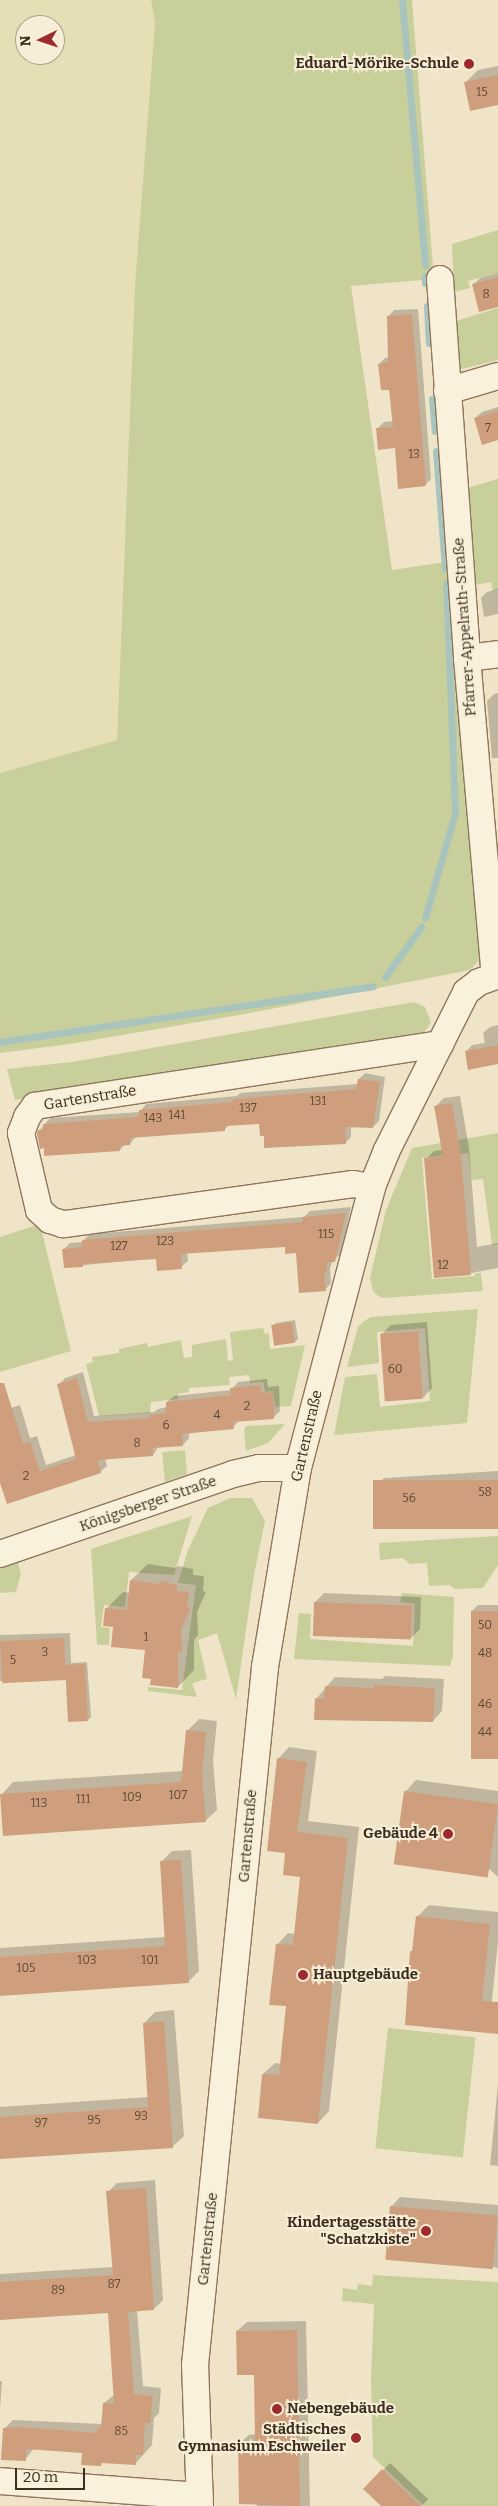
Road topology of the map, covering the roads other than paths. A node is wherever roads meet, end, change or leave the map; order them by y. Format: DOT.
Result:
graph roads {
  1 [pos="440,278"];
  2 [pos="498,376"];
  3 [pos="447,391"];
  4 [pos="498,654"];
  5 [pos="467,658"];
  6 [pos="497,975"];
  7 [pos="440,1044"];
  8 [pos="372,1187"];
  9 [pos="298,1468"];
  10 [pos="0,1554"];
  11 [pos="0,2481"];
  12 [pos="200,2501"];
  1 -- 3 [label="street, Pfarrer-Appelrath-Straße"];
  2 -- 3 [label="street"];
  3 -- 5 [label="street, Pfarrer-Appelrath-Straße"];
  4 -- 5 [label="street"];
  5 -- 6 [label="street, Pfarrer-Appelrath-Straße"];
  6 -- 7 [label="street, Gartenstraße"];
  7 -- 8 [label="street, Gartenstraße"];
  7 -- 8 [label="street, Gartenstraße"];
  8 -- 9 [label="street, Gartenstraße"];
  9 -- 10 [label="street, Königsberger Straße"];
  9 -- 12 [label="street, Gartenstraße"];
  11 -- 12 [label="street, Gartenstraße"];
}
